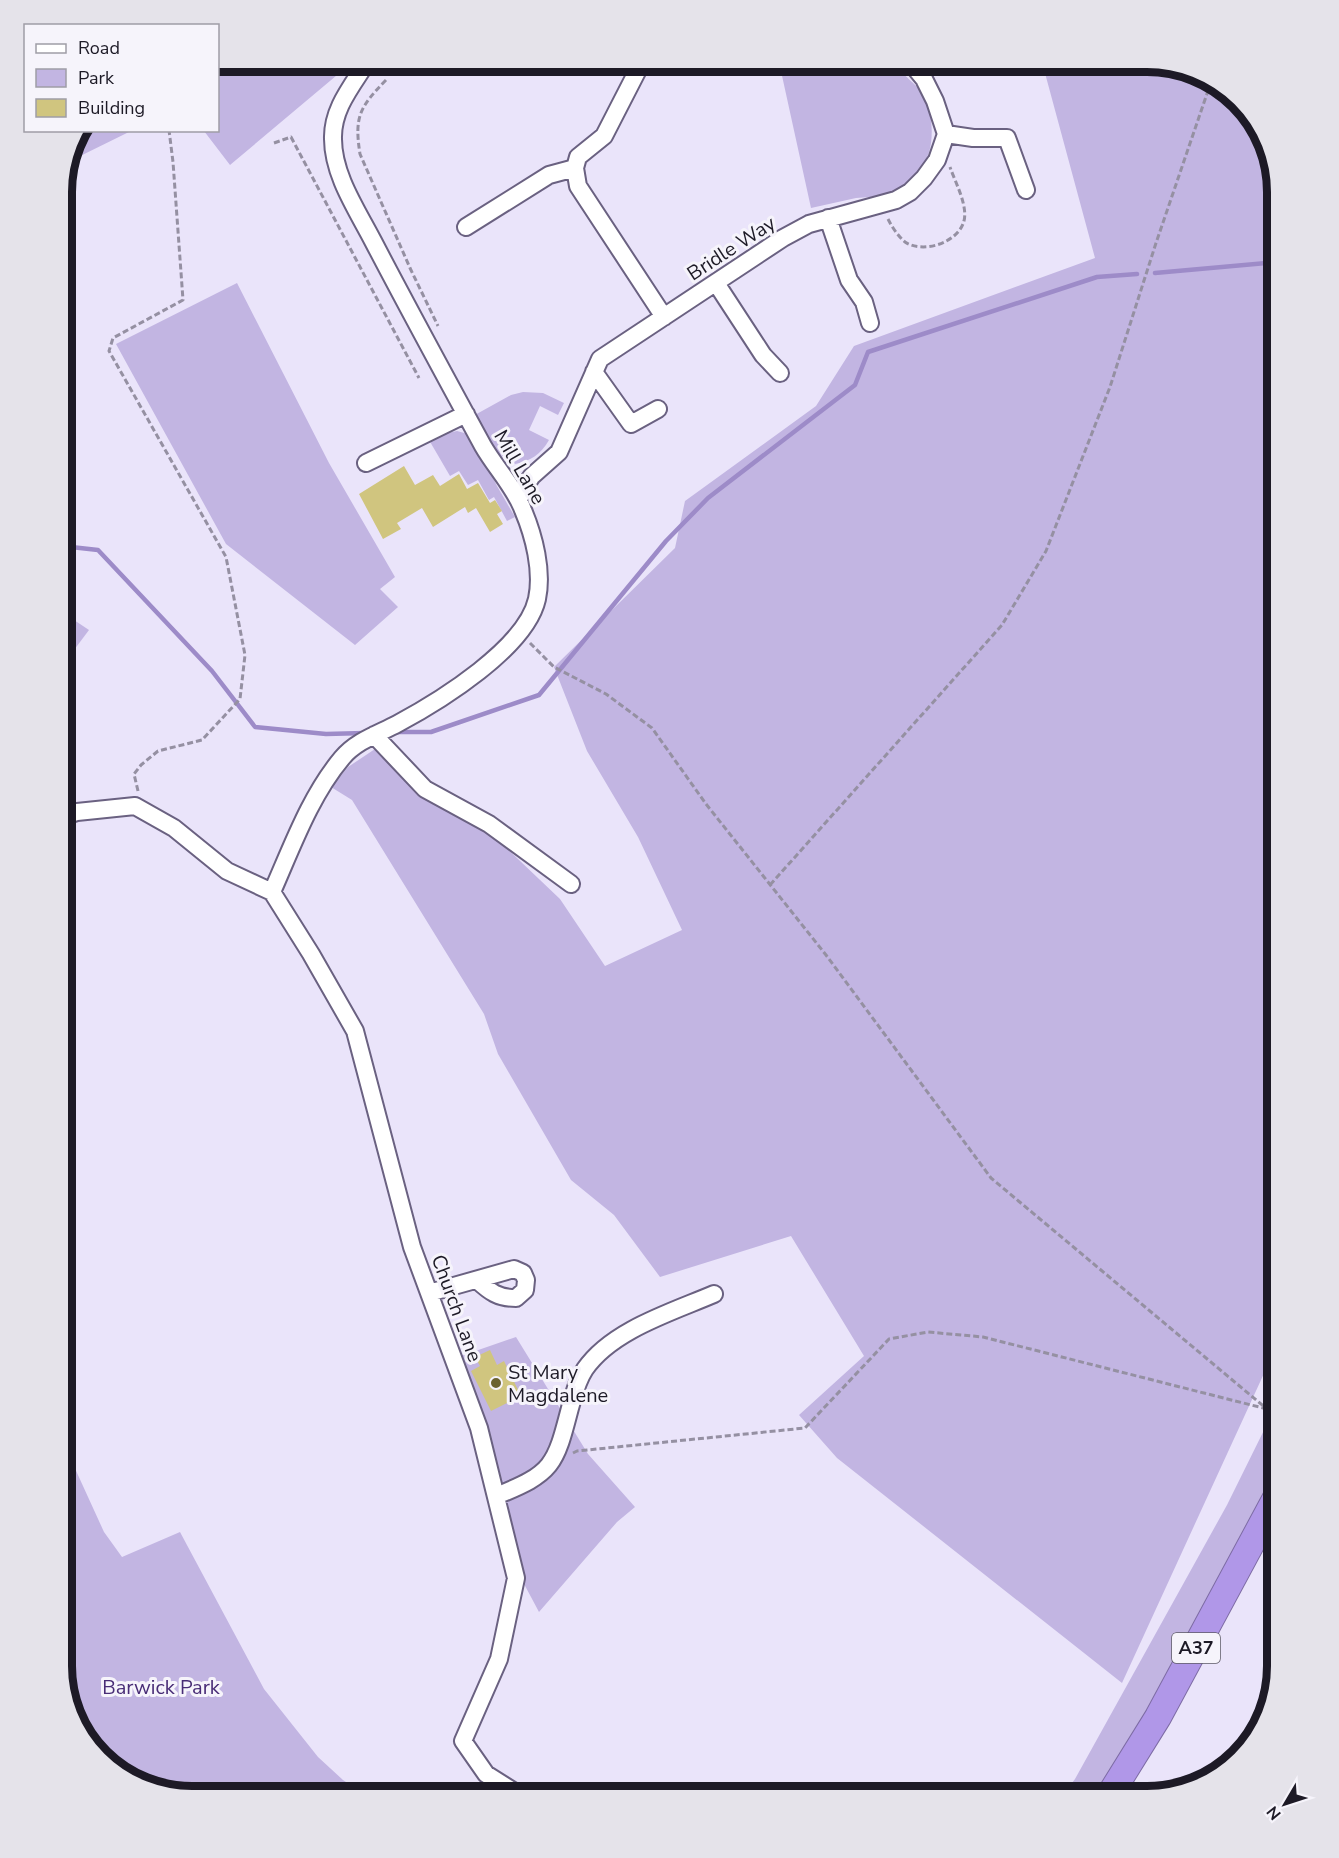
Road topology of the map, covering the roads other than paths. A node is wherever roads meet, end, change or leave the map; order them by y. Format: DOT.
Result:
graph roads {
  1 [pos="361,72"];
  2 [pos="637,72"];
  3 [pos="918,72"];
  4 [pos="946,134"];
  5 [pos="575,168"];
  6 [pos="1026,190"];
  7 [pos="828,218"];
  8 [pos="466,227"];
  9 [pos="716,283"];
  10 [pos="664,317"];
  11 [pos="870,323"];
  12 [pos="594,372"];
  13 [pos="780,373"];
  14 [pos="658,409"];
  15 [pos="466,414"];
  16 [pos="366,463"];
  17 [pos="519,500"];
  18 [pos="374,735"];
  19 [pos="72,814"];
  20 [pos="571,884"];
  21 [pos="272,892"];
  22 [pos="477,1280"];
  23 [pos="429,1293"];
  24 [pos="714,1294"];
  25 [pos="496,1496"];
  26 [pos="1267,1516"];
  27 [pos="505,1786"];
  28 [pos="1116,1786"];
  1 -- 15 [label="street, Mill Lane"];
  2 -- 5 [label="street"];
  3 -- 4 [label="street"];
  4 -- 6 [label="street"];
  4 -- 7 [label="street, Bridle Way"];
  5 -- 8 [label="street"];
  5 -- 10 [label="street"];
  7 -- 9 [label="street, Bridle Way"];
  7 -- 11 [label="street"];
  9 -- 10 [label="street, Bridle Way"];
  9 -- 13 [label="street"];
  10 -- 12 [label="street, Bridle Way"];
  12 -- 14 [label="street"];
  12 -- 17 [label="street, Bridle Way"];
  15 -- 16 [label="street"];
  15 -- 17 [label="street, Mill Lane"];
  17 -- 18 [label="street, Mill Lane"];
  18 -- 20 [label="street"];
  18 -- 21 [label="street, Mill Lane"];
  19 -- 21 [label="street"];
  21 -- 23 [label="street, Church Lane"];
  22 -- 23 [label="street"];
  23 -- 25 [label="street, Church Lane"];
  24 -- 25 [label="street"];
  25 -- 27 [label="street, Church Lane"];
  26 -- 28 [label="highway, A37"];
}
